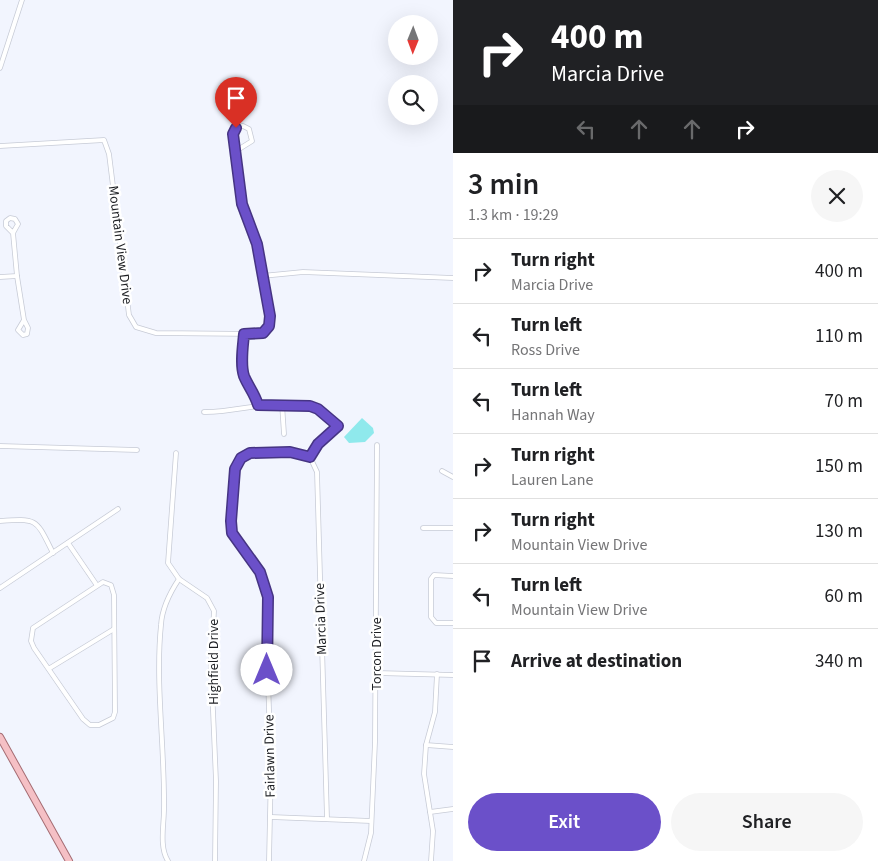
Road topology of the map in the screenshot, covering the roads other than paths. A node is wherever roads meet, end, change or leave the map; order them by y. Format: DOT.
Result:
graph roads {
  1 [pos="22,0"];
  2 [pos="0,68"];
  3 [pos="0,146"];
  4 [pos="236,151"];
  5 [pos="13,233"];
  6 [pos="17,276"];
  7 [pos="262,276"];
  8 [pos="0,277"];
  9 [pos="453,278"];
  10 [pos="24,320"];
  11 [pos="244,334"];
  12 [pos="282,404"];
  13 [pos="258,405"];
  14 [pos="204,412"];
  15 [pos="284,434"];
  16 [pos="0,446"];
  17 [pos="377,446"];
  18 [pos="137,450"];
  19 [pos="176,454"];
  20 [pos="310,457"];
  21 [pos="442,471"];
  22 [pos="453,477"];
  23 [pos="118,509"];
  24 [pos="0,521"];
  25 [pos="423,528"];
  26 [pos="453,528"];
  27 [pos="68,543"];
  28 [pos="53,553"];
  29 [pos="453,576"];
  30 [pos="179,580"];
  31 [pos="96,584"];
  32 [pos="0,588"];
  33 [pos="453,623"];
  34 [pos="114,629"];
  35 [pos="50,668"];
  36 [pos="377,672"];
  37 [pos="437,674"];
  38 [pos="453,675"];
  39 [pos="0,737"];
  40 [pos="426,745"];
  41 [pos="453,747"];
  42 [pos="453,809"];
  43 [pos="430,812"];
  44 [pos="270,817"];
  45 [pos="327,819"];
  46 [pos="371,821"];
  47 [pos="69,861"];
  48 [pos="168,861"];
  49 [pos="215,861"];
  50 [pos="269,861"];
  51 [pos="364,861"];
  52 [pos="432,861"];
  1 -- 2 [label="street"];
  3 -- 11 [label="street, Mountain View Drive"];
  4 -- 4 [label="street, Mountain View Drive"];
  4 -- 7 [label="street, Mountain View Drive"];
  5 -- 6 [label="street"];
  6 -- 8 [label="street"];
  6 -- 10 [label="street"];
  7 -- 9 [label="street"];
  7 -- 11 [label="street, Mountain View Drive"];
  11 -- 13 [label="street"];
  12 -- 13 [label="street"];
  12 -- 15 [label="street"];
  12 -- 20 [label="street"];
  13 -- 14 [label="street"];
  16 -- 18 [label="street"];
  17 -- 36 [label="street, Torcon Drive"];
  19 -- 30 [label="street, Highfield Drive"];
  20 -- 44 [label="street, Fairlawn Drive"];
  20 -- 45 [label="street, Marcia Drive"];
  21 -- 22 [label="street"];
  23 -- 27 [label="street"];
  24 -- 28 [label="street"];
  25 -- 26 [label="street"];
  27 -- 28 [label="street"];
  27 -- 31 [label="street"];
  28 -- 32 [label="street"];
  29 -- 33 [label="street"];
  30 -- 48 [label="street"];
  30 -- 49 [label="street, Highfield Drive"];
  31 -- 34 [label="street"];
  31 -- 35 [label="street"];
  34 -- 35 [label="street"];
  34 -- 35 [label="street"];
  36 -- 37 [label="street"];
  36 -- 46 [label="street, Torcon Drive"];
  37 -- 38 [label="street"];
  37 -- 40 [label="street"];
  39 -- 47 [label="main road"];
  40 -- 41 [label="street"];
  40 -- 43 [label="street"];
  42 -- 43 [label="street"];
  43 -- 52 [label="street"];
  44 -- 45 [label="street"];
  44 -- 50 [label="street, Fairlawn Drive"];
  45 -- 46 [label="street"];
  46 -- 51 [label="street, Torcon Drive"];
}
